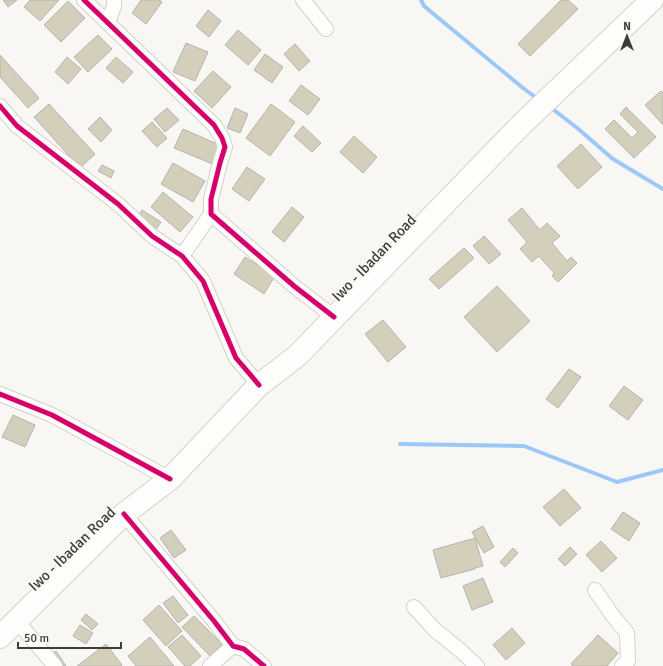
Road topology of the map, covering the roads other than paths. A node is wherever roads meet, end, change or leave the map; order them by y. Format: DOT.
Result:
graph roads {
  1 [pos="84,0"];
  2 [pos="114,0"];
  3 [pos="303,0"];
  4 [pos="652,0"];
  5 [pos="662,0"];
  6 [pos="108,23"];
  7 [pos="326,29"];
  8 [pos="565,84"];
  9 [pos="0,106"];
  10 [pos="212,214"];
  11 [pos="182,256"];
  12 [pos="334,317"];
  13 [pos="259,385"];
  14 [pos="0,394"];
  15 [pos="170,479"];
  16 [pos="124,514"];
  17 [pos="595,590"];
  18 [pos="414,607"];
  19 [pos="16,620"];
  20 [pos="0,637"];
  21 [pos="233,646"];
  22 [pos="55,666"];
  23 [pos="210,666"];
  24 [pos="264,666"];
  25 [pos="476,666"];
  26 [pos="622,666"];
  1 -- 6 [label="street"];
  2 -- 6 [label="street"];
  3 -- 7 [label="street"];
  4 -- 8 [label="main road, Iwo - Ibadan Road"];
  5 -- 8 [label="street"];
  6 -- 10 [label="street"];
  8 -- 12 [label="main road, Iwo - Ibadan Road"];
  9 -- 11 [label="street"];
  10 -- 11 [label="street"];
  10 -- 12 [label="street"];
  11 -- 13 [label="street"];
  12 -- 13 [label="main road, Iwo - Ibadan Road"];
  13 -- 15 [label="main road, Iwo - Ibadan Road"];
  14 -- 15 [label="street"];
  15 -- 16 [label="main road, Iwo - Ibadan Road"];
  16 -- 19 [label="main road, Iwo - Ibadan Road"];
  16 -- 21 [label="street"];
  17 -- 26 [label="street"];
  18 -- 25 [label="street"];
  19 -- 20 [label="main road, Iwo - Ibadan Road"];
  19 -- 22 [label="street"];
  21 -- 23 [label="street"];
  21 -- 24 [label="street"];
}
